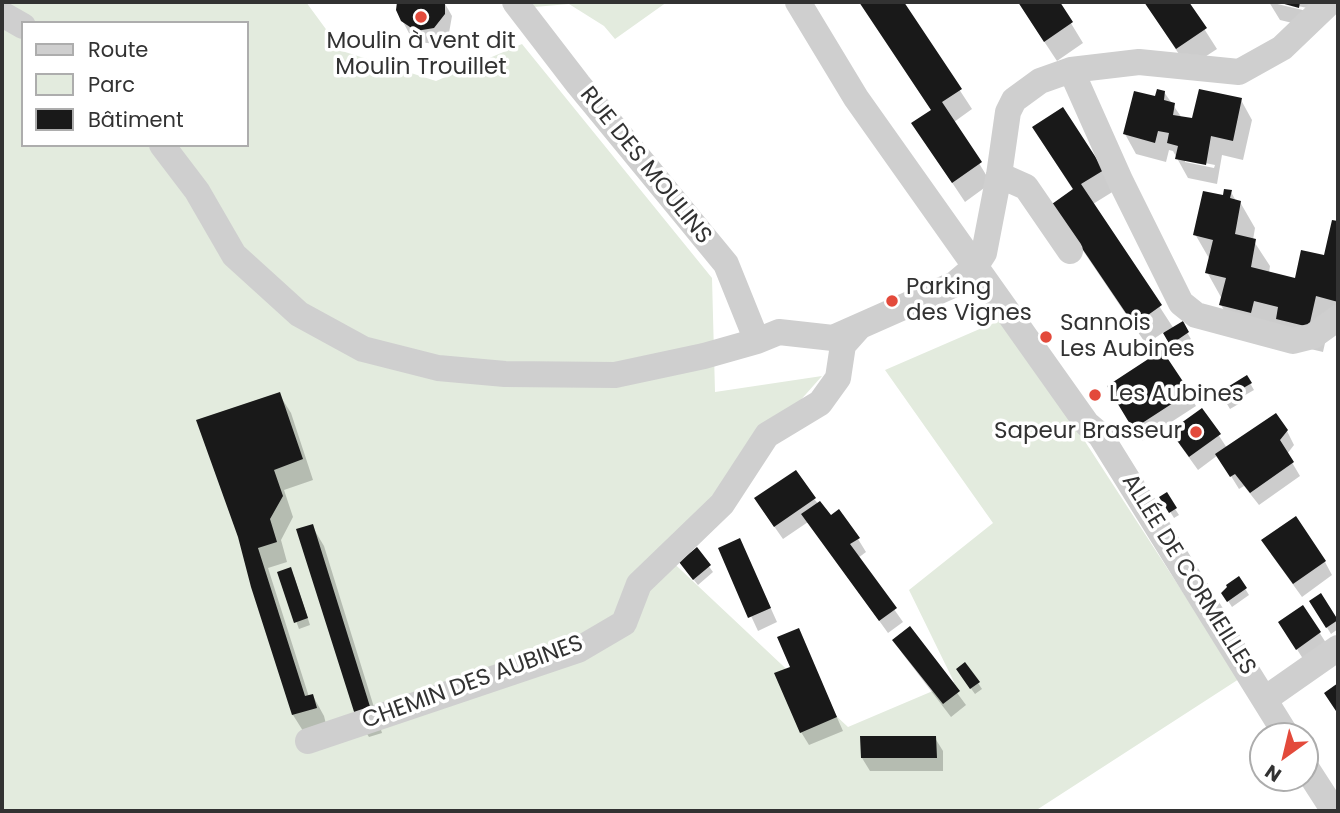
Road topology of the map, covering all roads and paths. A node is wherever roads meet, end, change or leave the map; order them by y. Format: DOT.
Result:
graph roads {
  1 [pos="515,2"];
  2 [pos="798,2"];
  3 [pos="1330,2"];
  4 [pos="2,14"];
  5 [pos="21,25"];
  6 [pos="1071,70"];
  7 [pos="164,147"];
  8 [pos="999,175"];
  9 [pos="1070,251"];
  10 [pos="975,267"];
  11 [pos="1338,317"];
  12 [pos="860,326"];
  13 [pos="757,341"];
  14 [pos="1338,648"];
  15 [pos="1265,699"];
  16 [pos="1279,722"];
  17 [pos="308,741"];
  18 [pos="1319,788"];
  19 [pos="1334,811"];
  1 -- 13 [label="street, RUE DES MOULINS"];
  2 -- 10 [label="street, ALLÉE DE CORMEILLES"];
  3 -- 6 [label="street"];
  4 -- 5 [label="street"];
  6 -- 8 [label="street"];
  6 -- 11 [label="street"];
  7 -- 13 [label="street"];
  8 -- 9 [label="street"];
  8 -- 10 [label="street"];
  10 -- 12 [label="street"];
  10 -- 15 [label="street, ALLÉE DE CORMEILLES"];
  12 -- 13 [label="street"];
  12 -- 17 [label="street, CHEMIN DES AUBINES"];
  14 -- 15 [label="street"];
  15 -- 16 [label="street, ALLÉE DE CORMEILLES"];
  18 -- 19 [label="street"];
}
